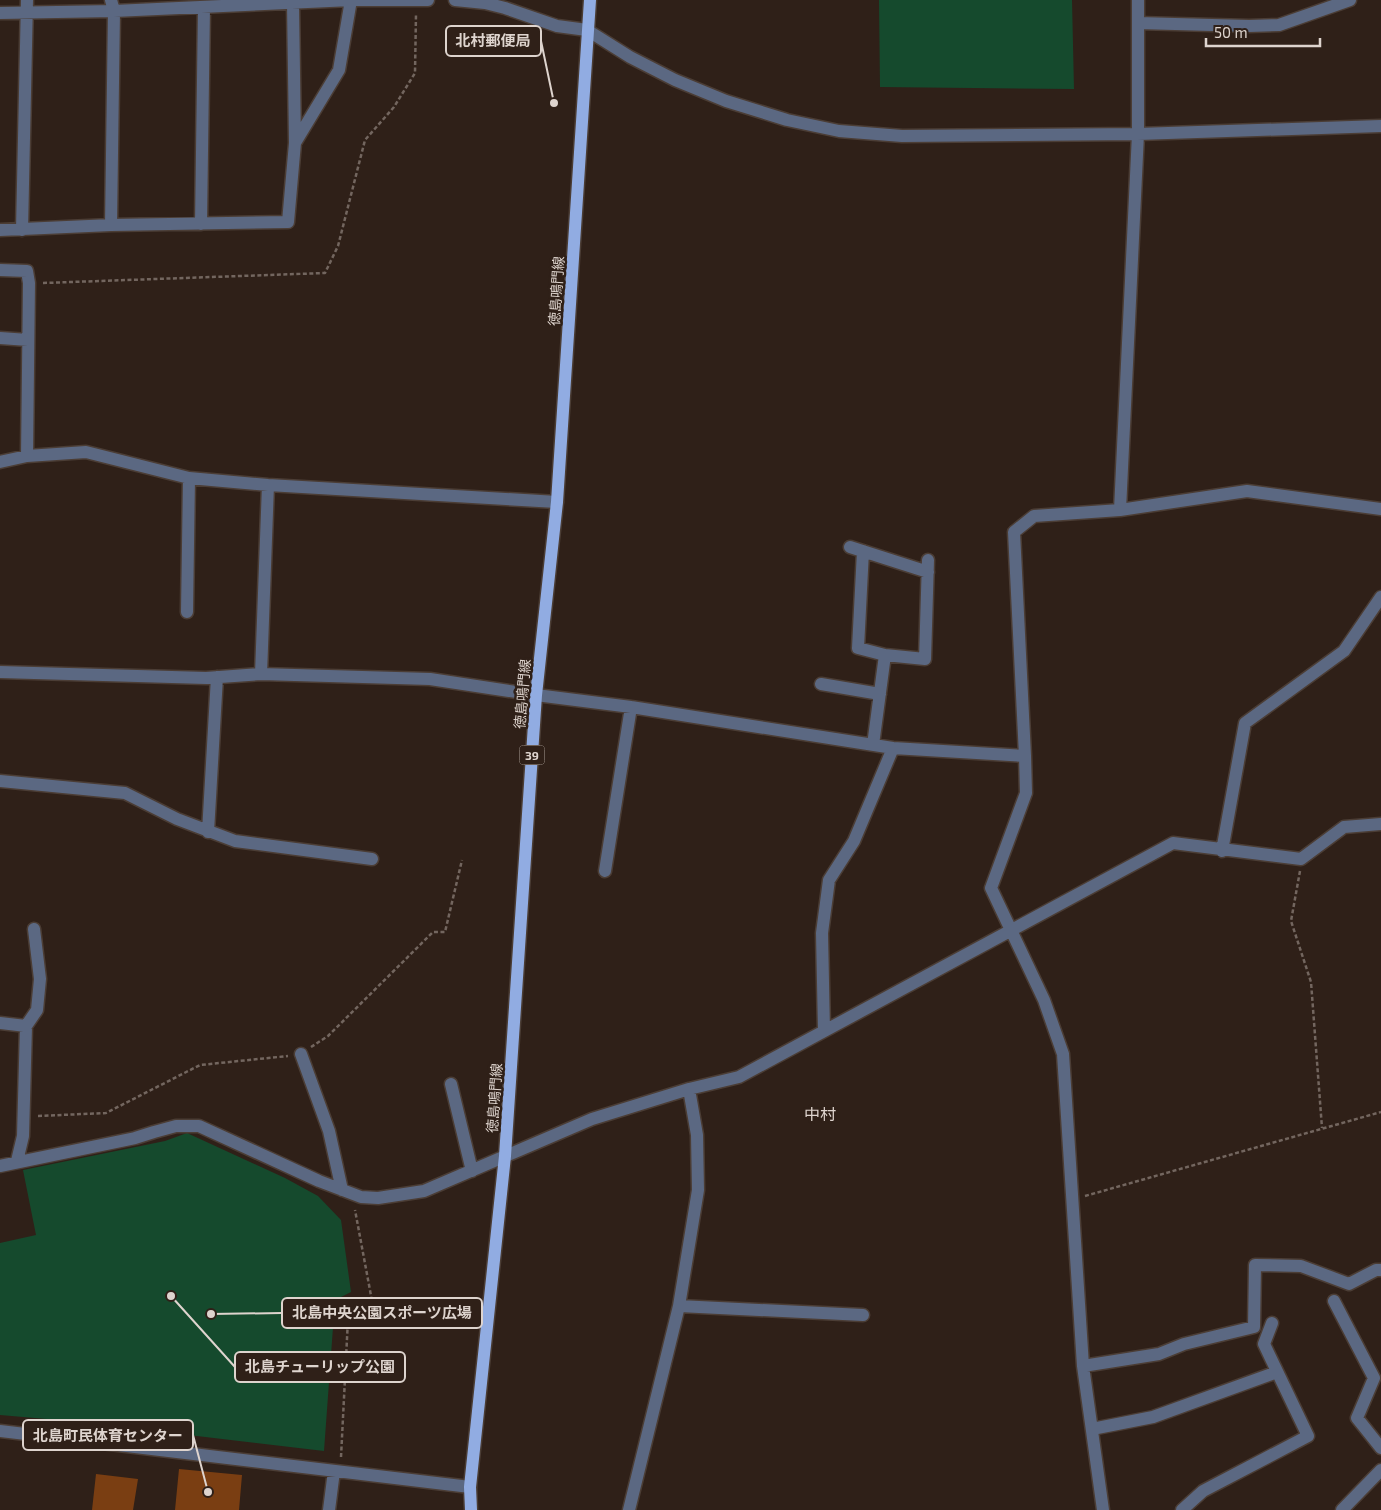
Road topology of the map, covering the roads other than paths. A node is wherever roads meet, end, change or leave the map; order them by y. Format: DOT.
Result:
graph roads {
  1 [pos="351,0"];
  2 [pos="428,0"];
  3 [pos="454,0"];
  4 [pos="590,0"];
  5 [pos="1138,0"];
  6 [pos="1350,0"];
  7 [pos="293,3"];
  8 [pos="113,5"];
  9 [pos="27,6"];
  10 [pos="204,7"];
  11 [pos="0,13"];
  12 [pos="1138,23"];
  13 [pos="588,30"];
  14 [pos="1381,126"];
  15 [pos="1138,134"];
  16 [pos="295,144"];
  17 [pos="201,224"];
  18 [pos="111,225"];
  19 [pos="0,230"];
  20 [pos="22,230"];
  21 [pos="0,270"];
  22 [pos="0,338"];
  23 [pos="28,340"];
  24 [pos="27,456"];
  25 [pos="0,462"];
  26 [pos="189,478"];
  27 [pos="268,485"];
  28 [pos="557,502"];
  29 [pos="1381,509"];
  30 [pos="1120,510"];
  31 [pos="850,547"];
  32 [pos="863,552"];
  33 [pos="1381,597"];
  34 [pos="186,612"];
  35 [pos="885,655"];
  36 [pos="0,672"];
  37 [pos="262,674"];
  38 [pos="218,677"];
  39 [pos="821,684"];
  40 [pos="880,694"];
  41 [pos="536,695"];
  42 [pos="632,707"];
  43 [pos="873,745"];
  44 [pos="893,748"];
  45 [pos="1025,756"];
  46 [pos="0,781"];
  47 [pos="1381,824"];
  48 [pos="208,832"];
  49 [pos="1222,851"];
  50 [pos="372,859"];
  51 [pos="605,871"];
  52 [pos="34,929"];
  53 [pos="1011,930"];
  54 [pos="0,1023"];
  55 [pos="26,1026"];
  56 [pos="824,1031"];
  57 [pos="301,1054"];
  58 [pos="451,1084"];
  59 [pos="689,1088"];
  60 [pos="505,1156"];
  61 [pos="17,1161"];
  62 [pos="0,1166"];
  63 [pos="472,1171"];
  64 [pos="347,1192"];
  65 [pos="1381,1270"];
  66 [pos="1334,1301"];
  67 [pos="679,1306"];
  68 [pos="863,1315"];
  69 [pos="1272,1323"];
  70 [pos="1083,1366"];
  71 [pos="1277,1372"];
  72 [pos="1092,1429"];
  73 [pos="0,1431"];
  74 [pos="1381,1448"];
  75 [pos="1381,1470"];
  76 [pos="337,1471"];
  77 [pos="470,1487"];
  78 [pos="329,1510"];
  79 [pos="471,1510"];
  80 [pos="629,1510"];
  81 [pos="1103,1510"];
  82 [pos="1182,1510"];
  83 [pos="1342,1510"];
  1 -- 2 [label="street"];
  1 -- 7 [label="street"];
  1 -- 16 [label="street"];
  3 -- 13 [label="street"];
  4 -- 13 [label="main road, 徳島鳴門線 / 39"];
  5 -- 12 [label="street"];
  6 -- 12 [label="street"];
  7 -- 10 [label="street"];
  7 -- 16 [label="street"];
  8 -- 9 [label="street"];
  8 -- 10 [label="street"];
  8 -- 18 [label="street"];
  9 -- 11 [label="street"];
  9 -- 20 [label="street"];
  10 -- 17 [label="street"];
  12 -- 15 [label="street"];
  13 -- 15 [label="street"];
  13 -- 28 [label="main road, 徳島鳴門線 / 39"];
  14 -- 15 [label="street"];
  15 -- 30 [label="street"];
  16 -- 17 [label="street"];
  17 -- 18 [label="street"];
  18 -- 20 [label="street"];
  19 -- 20 [label="street"];
  21 -- 23 [label="street"];
  22 -- 23 [label="street"];
  23 -- 24 [label="street"];
  24 -- 25 [label="street"];
  24 -- 26 [label="street"];
  26 -- 27 [label="street"];
  26 -- 34 [label="street"];
  27 -- 28 [label="street"];
  27 -- 37 [label="street"];
  28 -- 41 [label="main road, 徳島鳴門線 / 39"];
  29 -- 30 [label="street"];
  30 -- 45 [label="street"];
  31 -- 32 [label="street"];
  32 -- 35 [label="street"];
  32 -- 35 [label="street"];
  33 -- 49 [label="street"];
  35 -- 40 [label="street"];
  36 -- 38 [label="street"];
  37 -- 38 [label="street"];
  37 -- 41 [label="street"];
  38 -- 48 [label="street"];
  39 -- 40 [label="street"];
  40 -- 43 [label="street"];
  41 -- 42 [label="street"];
  41 -- 60 [label="main road, 徳島鳴門線 / 39"];
  42 -- 43 [label="street"];
  42 -- 51 [label="street"];
  43 -- 44 [label="street"];
  44 -- 45 [label="street"];
  44 -- 56 [label="street"];
  45 -- 53 [label="street"];
  46 -- 48 [label="street"];
  47 -- 49 [label="street"];
  48 -- 50 [label="street"];
  49 -- 53 [label="street"];
  52 -- 55 [label="street"];
  53 -- 56 [label="street"];
  53 -- 70 [label="street"];
  54 -- 55 [label="street"];
  55 -- 61 [label="street"];
  56 -- 59 [label="street"];
  57 -- 64 [label="street"];
  58 -- 63 [label="street"];
  59 -- 60 [label="street"];
  59 -- 67 [label="street"];
  60 -- 63 [label="street"];
  60 -- 77 [label="main road, 徳島鳴門線 / 39"];
  61 -- 62 [label="street"];
  61 -- 64 [label="street"];
  63 -- 64 [label="street"];
  65 -- 70 [label="street"];
  66 -- 74 [label="street"];
  67 -- 68 [label="street"];
  67 -- 80 [label="street"];
  69 -- 71 [label="street"];
  70 -- 72 [label="street"];
  71 -- 72 [label="street"];
  71 -- 82 [label="street"];
  72 -- 81 [label="street"];
  73 -- 76 [label="street"];
  75 -- 83 [label="street"];
  76 -- 77 [label="street"];
  76 -- 78 [label="street"];
  77 -- 79 [label="main road, 徳島鳴門線 / 39"];
}
